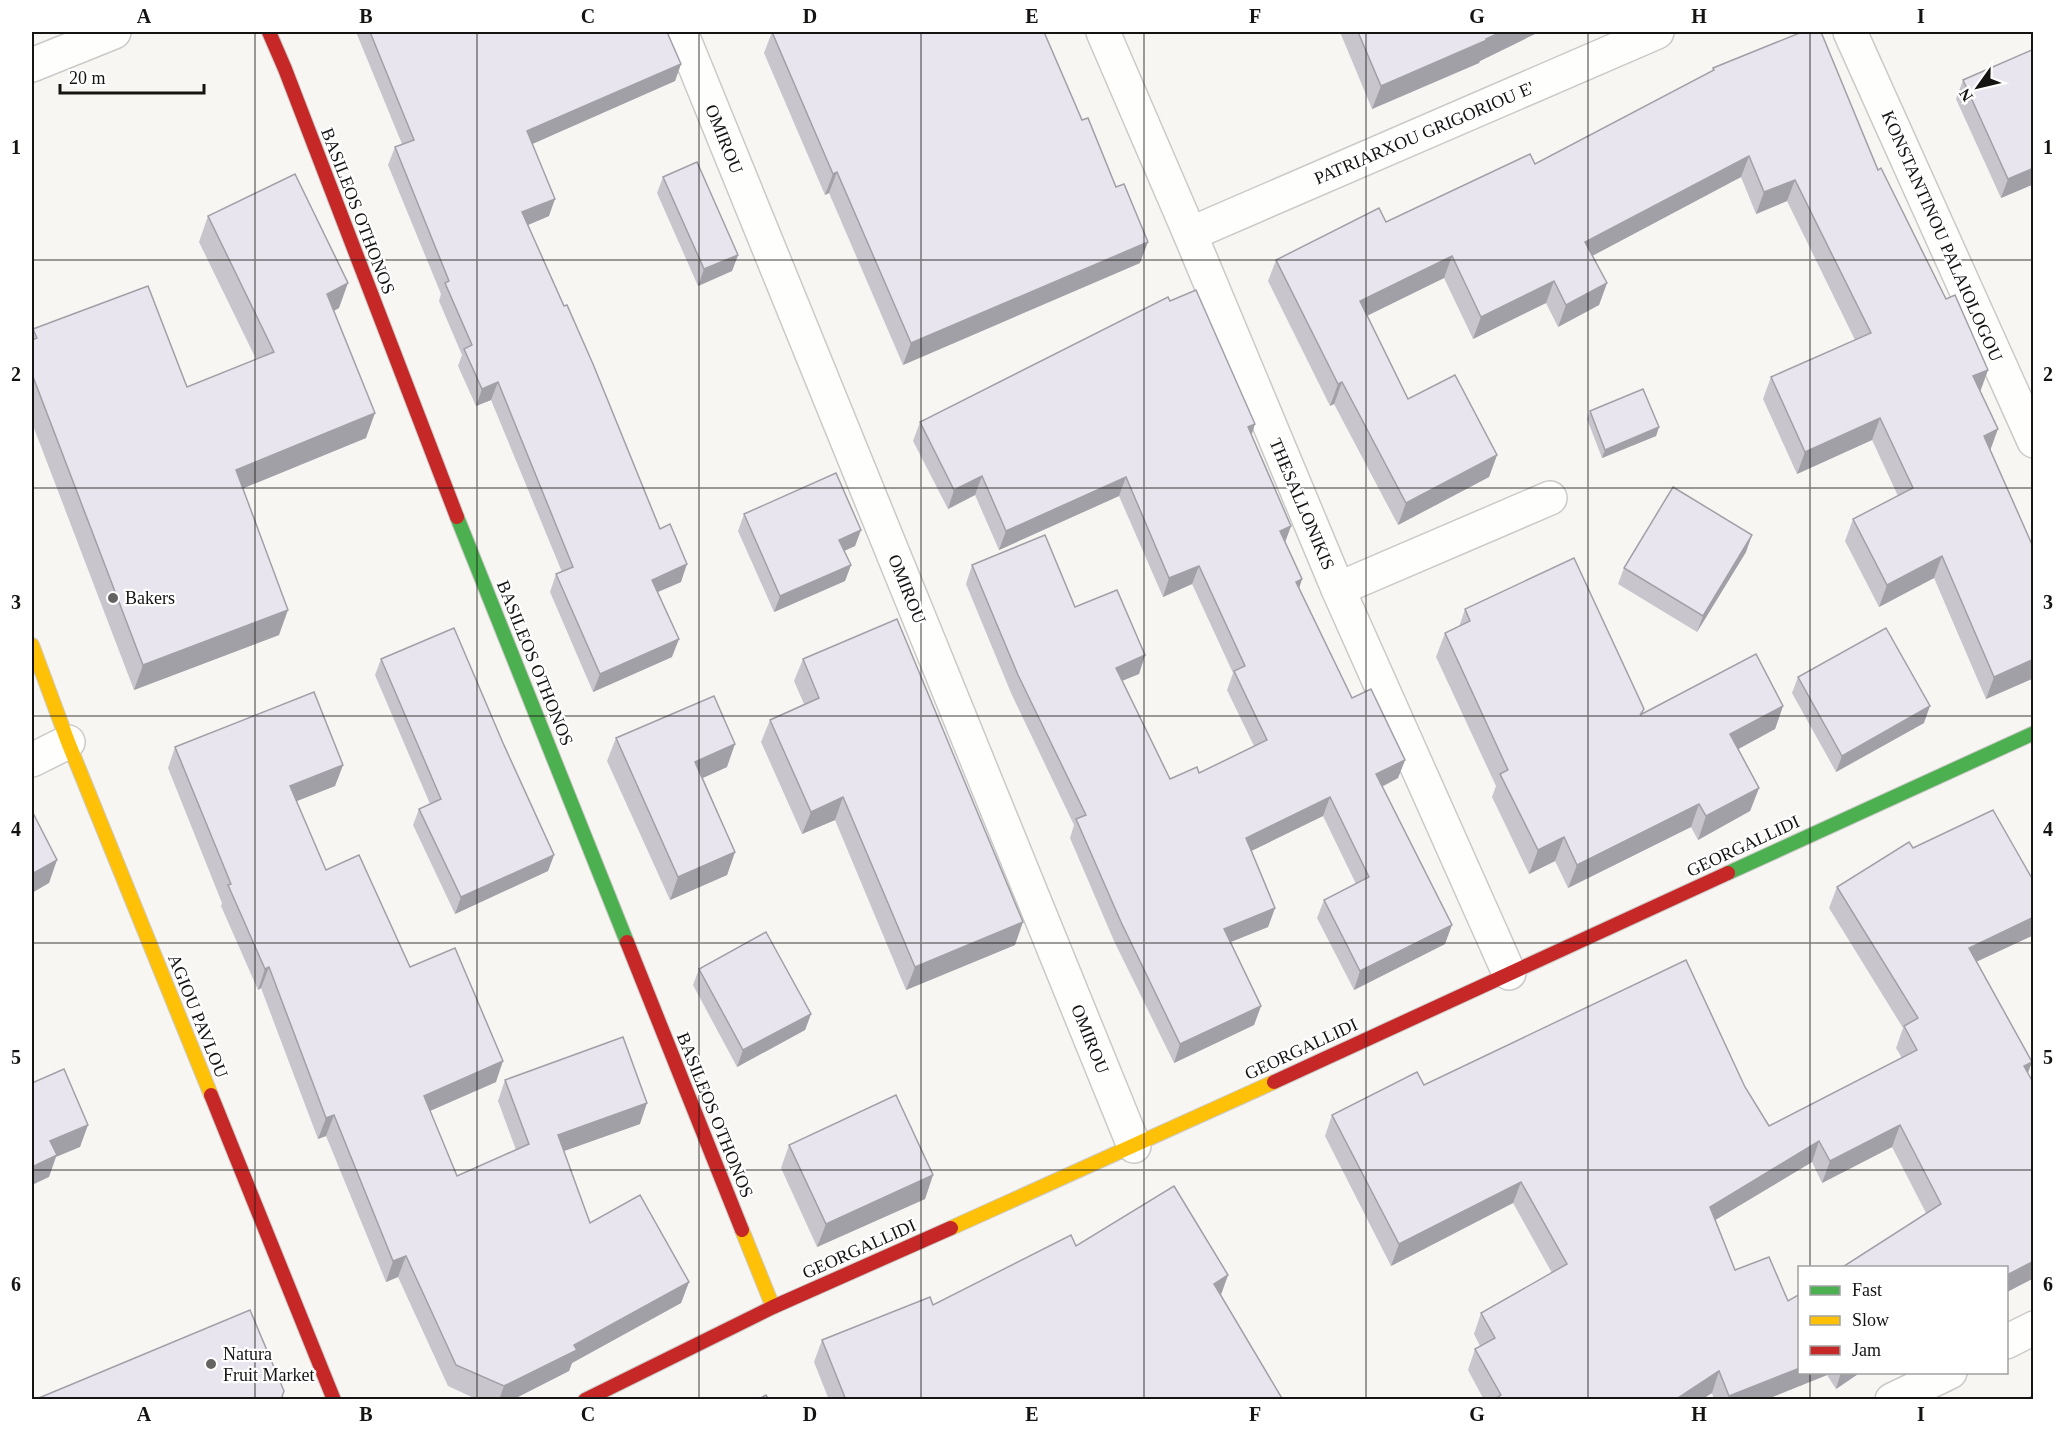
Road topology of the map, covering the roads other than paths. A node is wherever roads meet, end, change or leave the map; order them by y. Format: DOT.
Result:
graph roads {
  1 [pos="114,32"];
  2 [pos="269,32"];
  3 [pos="681,32"];
  4 [pos="1103,32"];
  5 [pos="1657,32"];
  6 [pos="1850,32"];
  7 [pos="32,65"];
  8 [pos="1190,234"];
  9 [pos="2034,441"];
  10 [pos="1550,498"];
  11 [pos="1338,589"];
  12 [pos="32,645"];
  13 [pos="2034,733"];
  14 [pos="68,742"];
  15 [pos="32,760"];
  16 [pos="1509,974"];
  17 [pos="1134,1146"];
  18 [pos="773,1307"];
  19 [pos="2034,1328"];
  20 [pos="2008,1341"];
  21 [pos="1946,1374"];
  22 [pos="334,1400"];
  23 [pos="585,1400"];
  24 [pos="1892,1400"];
  1 -- 7 [label="street"];
  2 -- 18 [label="street, BASILEOS OTHONOS"];
  3 -- 17 [label="street, OMIROU"];
  4 -- 8 [label="street, THESALLONIKIS"];
  5 -- 8 [label="street, PATRIARXOU GRIGORIOU E'"];
  6 -- 9 [label="street, KONSTANTINOU PALAIOLOGOU"];
  8 -- 11 [label="street, THESALLONIKIS"];
  10 -- 11 [label="street"];
  11 -- 16 [label="street, THESALLONIKIS"];
  12 -- 14 [label="street, AGIOU PAVLOU"];
  13 -- 16 [label="street, GEORGALLIDI"];
  14 -- 15 [label="street"];
  14 -- 22 [label="street, AGIOU PAVLOU"];
  16 -- 17 [label="street, GEORGALLIDI"];
  17 -- 18 [label="street, GEORGALLIDI"];
  18 -- 23 [label="street, GEORGALLIDI"];
  19 -- 20 [label="street"];
  21 -- 24 [label="street"];
}
